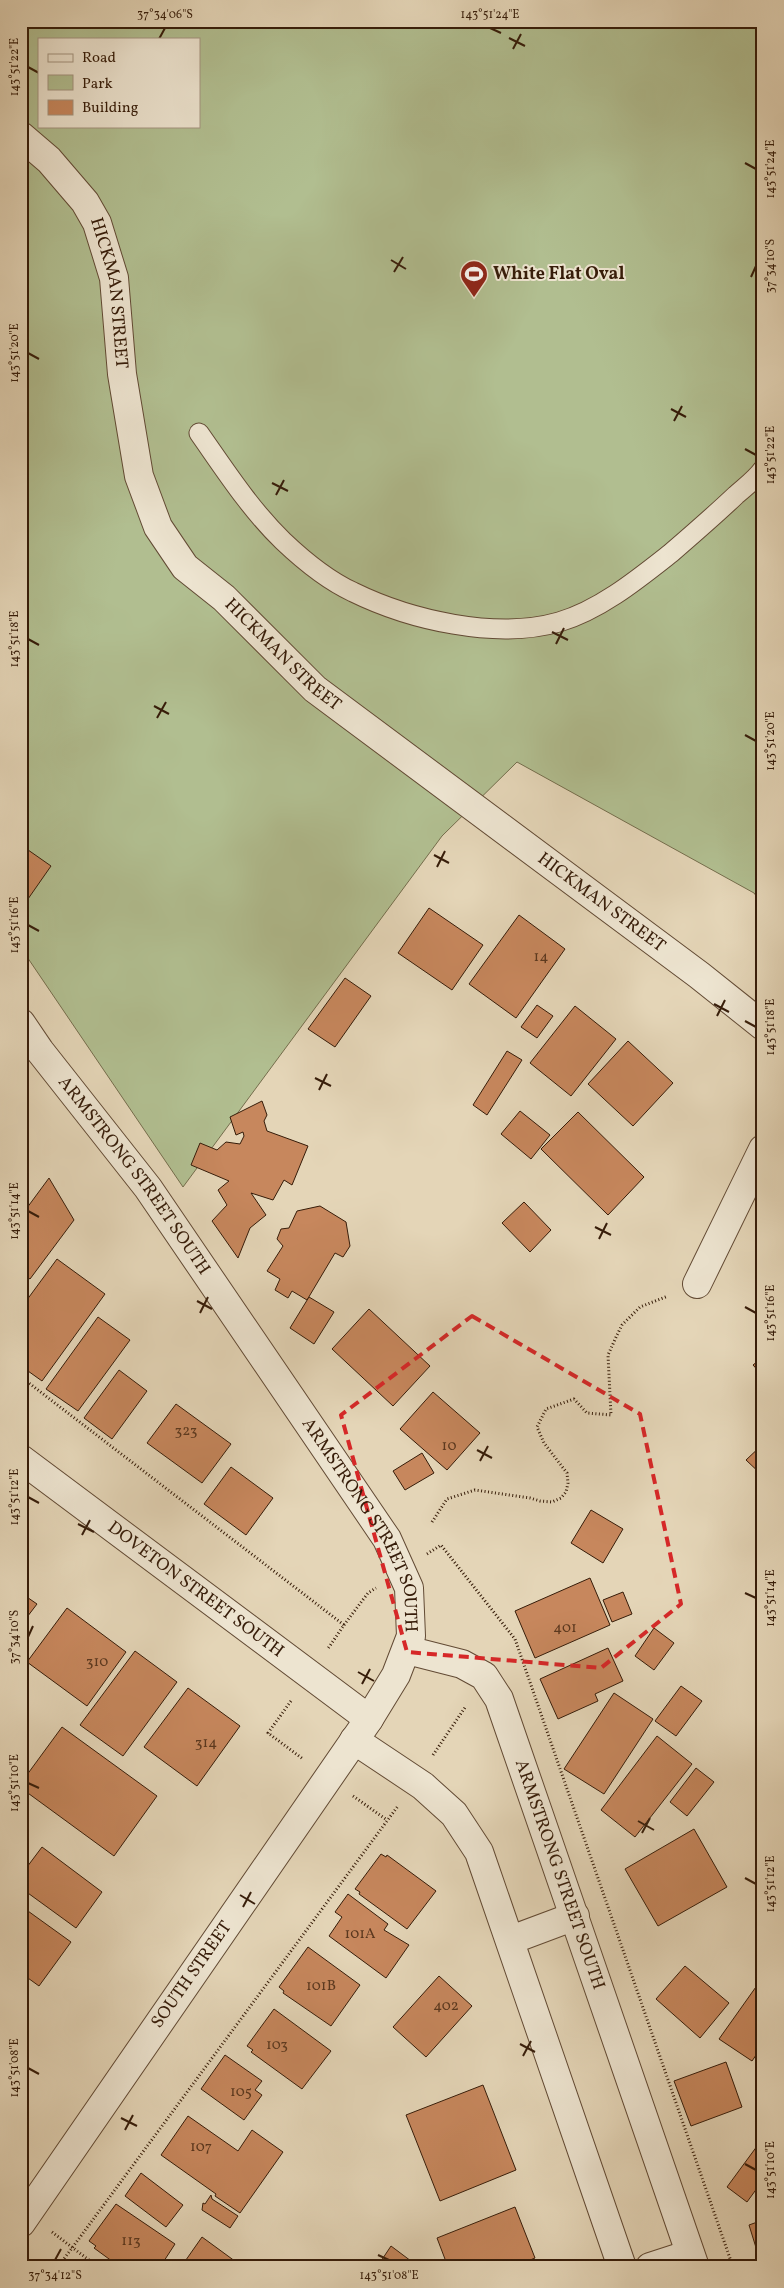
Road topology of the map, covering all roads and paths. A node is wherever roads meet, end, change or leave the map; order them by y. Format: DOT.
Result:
graph roads {
  1 [pos="21,136"];
  2 [pos="199,433"];
  3 [pos="763,468"];
  4 [pos="21,1023"];
  5 [pos="763,1026"];
  6 [pos="763,1149"];
  7 [pos="696,1284"];
  8 [pos="21,1378"];
  9 [pos="21,1459"];
  10 [pos="432,1522"];
  11 [pos="380,1585"];
  12 [pos="344,1625"];
  13 [pos="407,1650"];
  14 [pos="323,1656"];
  15 [pos="294,1697"];
  16 [pos="470,1702"];
  17 [pos="362,1730"];
  18 [pos="431,1758"];
  19 [pos="306,1761"];
  20 [pos="352,1796"];
  21 [pos="575,1916"];
  22 [pos="511,1940"];
  23 [pos="24,2218"];
  24 [pos="72,2248"];
  25 [pos="692,2260"];
  26 [pos="58,2267"];
  27 [pos="98,2267"];
  28 [pos="622,2267"];
  29 [pos="650,2267"];
  1 -- 5 [label="street, HICKMAN STREET"];
  2 -- 3 [label="lane"];
  4 -- 13 [label="street, ARMSTRONG STREET SOUTH"];
  6 -- 7 [label="street"];
  7 -- 10 [label="path"];
  8 -- 12 [label="path"];
  9 -- 17 [label="street, DOVETON STREET SOUTH"];
  11 -- 12 [label="path"];
  12 -- 14 [label="path"];
  13 -- 17 [label="street, SOUTH STREET"];
  13 -- 21 [label="street, ARMSTRONG STREET SOUTH"];
  15 -- 19 [label="path"];
  16 -- 18 [label="path"];
  17 -- 22 [label="street"];
  17 -- 23 [label="street, SOUTH STREET"];
  20 -- 24 [label="path"];
  21 -- 22 [label="street"];
  21 -- 25 [label="street, ARMSTRONG STREET SOUTH"];
  22 -- 28 [label="street"];
  23 -- 24 [label="path"];
  24 -- 26 [label="path"];
  24 -- 27 [label="path"];
  25 -- 29 [label="street"];
}
